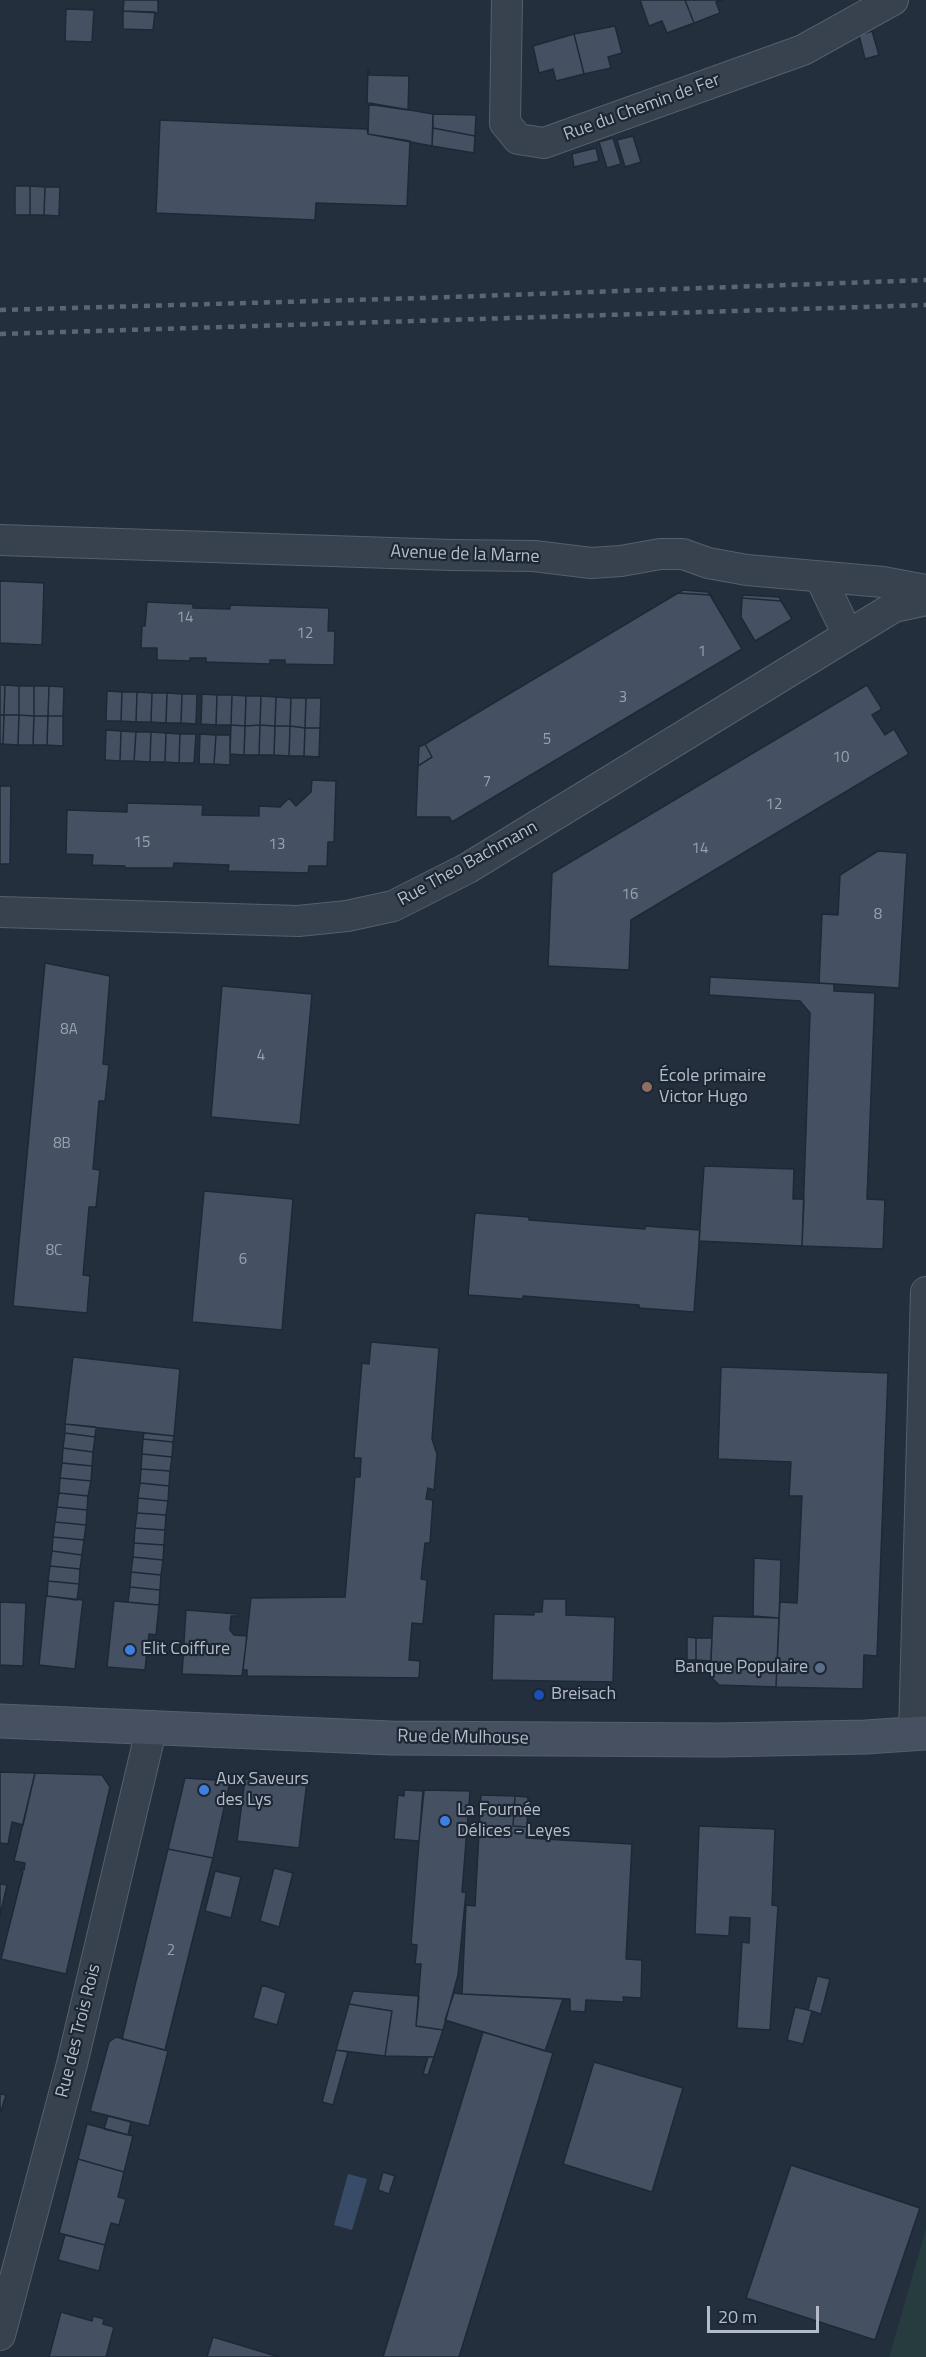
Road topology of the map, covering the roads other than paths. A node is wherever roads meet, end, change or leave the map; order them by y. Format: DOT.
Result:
graph roads {
  1 [pos="507,0"];
  2 [pos="893,0"];
  3 [pos="0,540"];
  4 [pos="820,577"];
  5 [pos="926,591"];
  6 [pos="926,600"];
  7 [pos="848,635"];
  8 [pos="0,912"];
  9 [pos="926,1292"];
  10 [pos="0,1721"];
  11 [pos="152,1726"];
  12 [pos="920,1733"];
  13 [pos="0,2335"];
  1 -- 2 [label="street, Rue du Chemin de Fer"];
  3 -- 4 [label="street, Avenue de la Marne"];
  4 -- 5 [label="street, Avenue de la Marne"];
  4 -- 7 [label="street"];
  6 -- 7 [label="street, Rue Theo Bachmann"];
  7 -- 8 [label="street, Rue Theo Bachmann"];
  9 -- 12 [label="street"];
  10 -- 11 [label="main road, Rue de Mulhouse"];
  11 -- 12 [label="main road, Rue de Mulhouse"];
  11 -- 13 [label="street, Rue des Trois Rois"];
}
